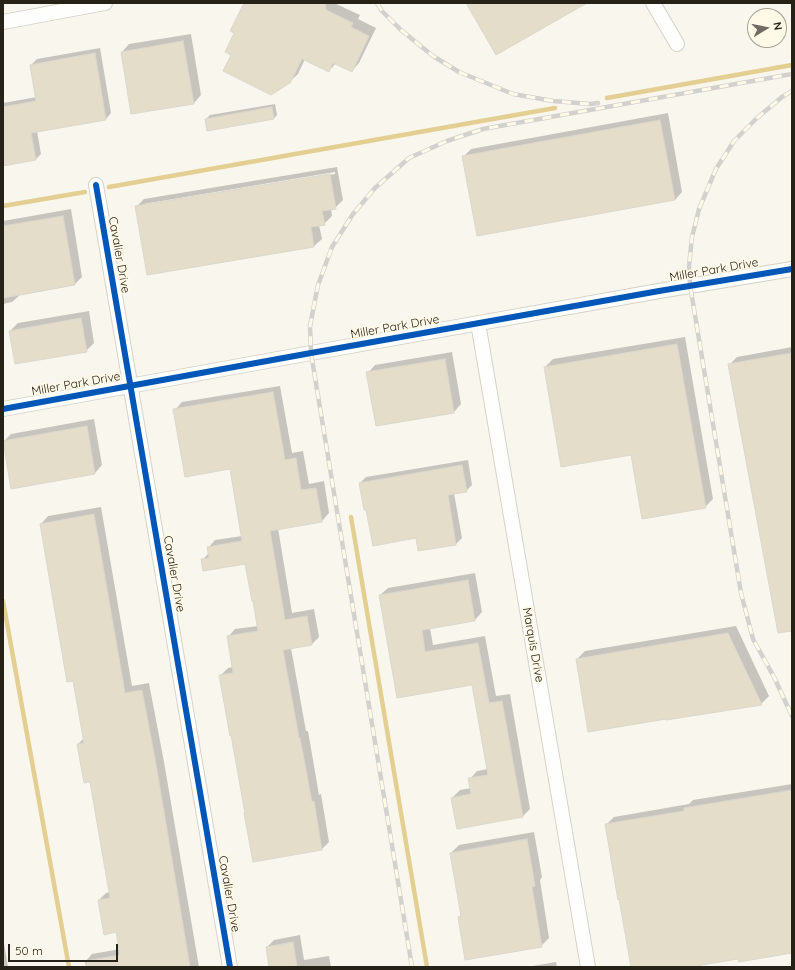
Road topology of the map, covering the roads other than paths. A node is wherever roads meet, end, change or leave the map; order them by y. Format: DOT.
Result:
graph roads {
  1 [pos="106,3"];
  2 [pos="653,3"];
  3 [pos="3,22"];
  4 [pos="677,44"];
  5 [pos="96,185"];
  6 [pos="792,269"];
  7 [pos="478,323"];
  8 [pos="130,386"];
  9 [pos="3,409"];
  10 [pos="230,967"];
  11 [pos="588,967"];
  1 -- 3 [label="street"];
  2 -- 4 [label="street"];
  5 -- 8 [label="street, Cavalier Drive"];
  6 -- 7 [label="street, Miller Park Drive"];
  7 -- 8 [label="street, Miller Park Drive"];
  7 -- 11 [label="street, Marquis Drive"];
  8 -- 9 [label="street, Miller Park Drive"];
  8 -- 10 [label="street, Cavalier Drive"];
}
